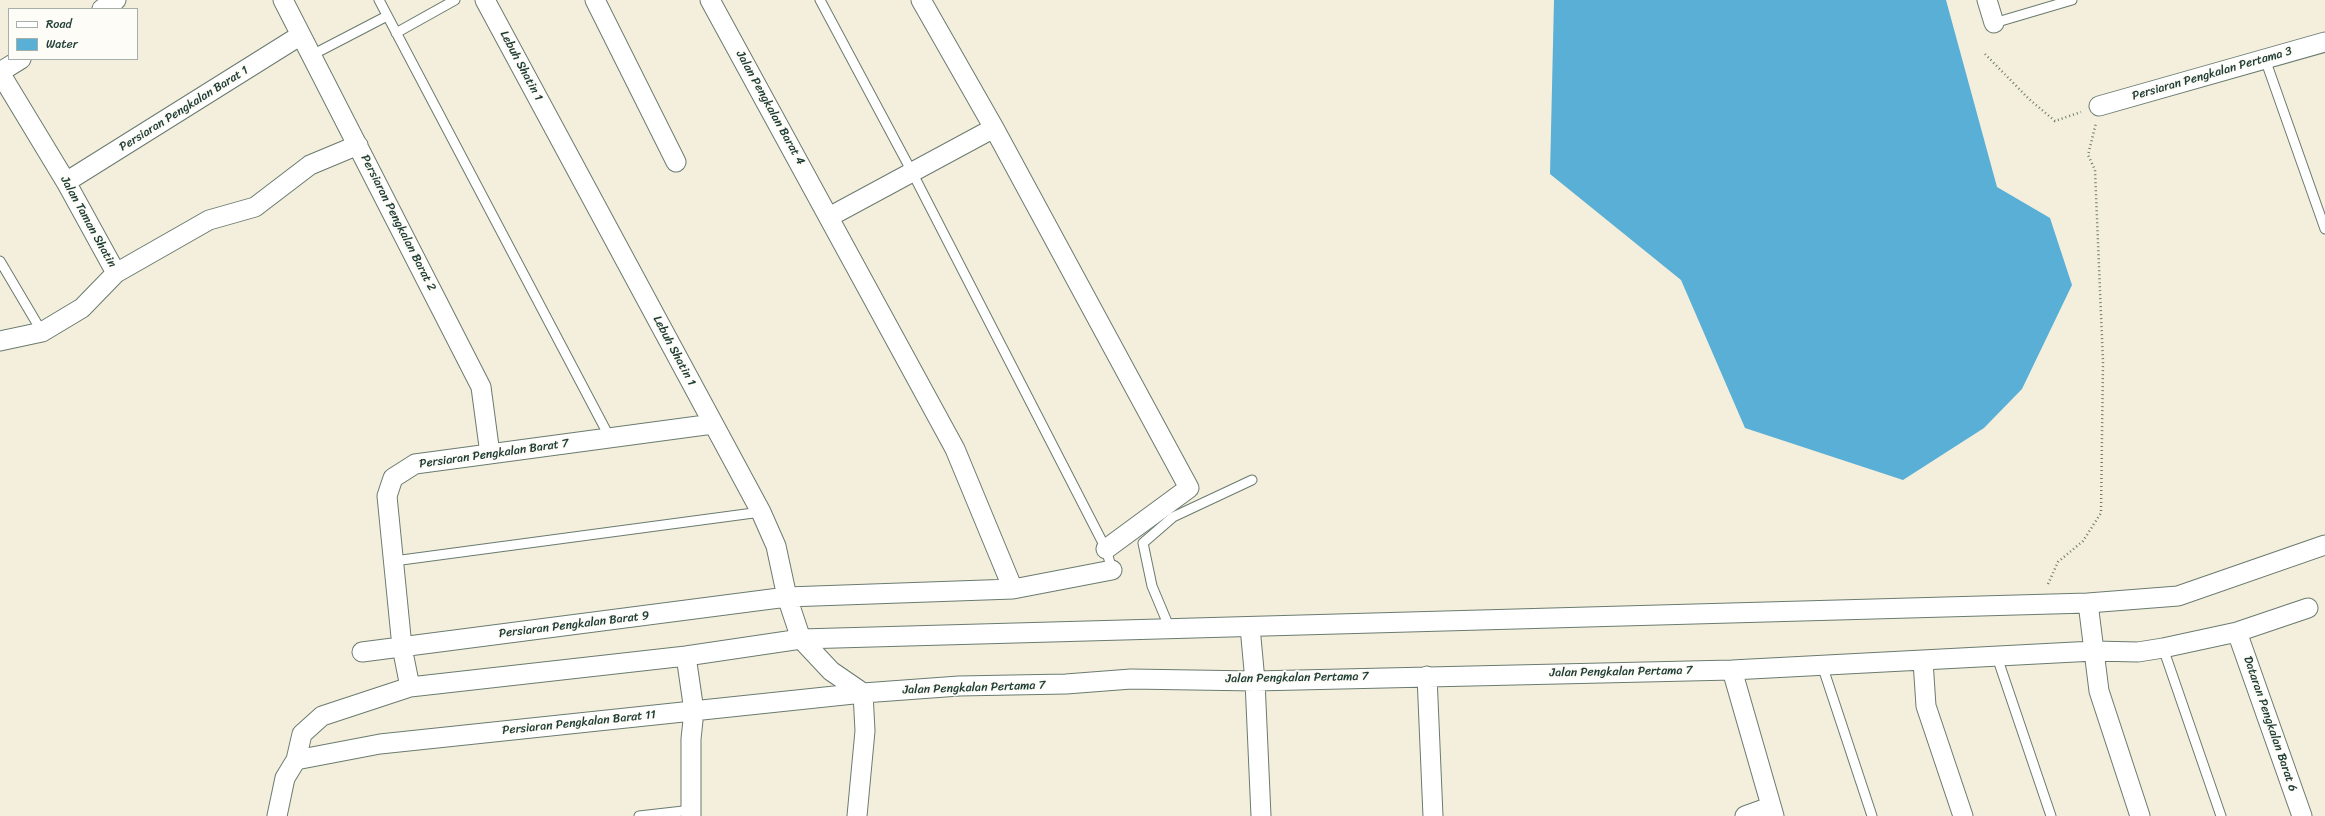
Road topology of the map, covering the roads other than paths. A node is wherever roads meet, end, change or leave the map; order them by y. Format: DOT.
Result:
graph roads {
  1 [pos="116,0"];
  2 [pos="283,0"];
  3 [pos="379,0"];
  4 [pos="455,0"];
  5 [pos="485,0"];
  6 [pos="596,0"];
  7 [pos="710,0"];
  8 [pos="820,0"];
  9 [pos="921,0"];
  10 [pos="1987,0"];
  11 [pos="2072,0"];
  12 [pos="104,8"];
  13 [pos="387,16"];
  14 [pos="1994,23"];
  15 [pos="396,33"];
  16 [pos="301,35"];
  17 [pos="2325,42"];
  18 [pos="312,55"];
  19 [pos="2265,59"];
  20 [pos="19,60"];
  21 [pos="0,72"];
  22 [pos="2100,106"];
  23 [pos="994,128"];
  24 [pos="358,145"];
  25 [pos="676,162"];
  26 [pos="912,172"];
  27 [pos="66,182"];
  28 [pos="829,217"];
  29 [pos="2325,229"];
  30 [pos="0,261"];
  31 [pos="116,273"];
  32 [pos="42,332"];
  33 [pos="0,341"];
  34 [pos="714,424"];
  35 [pos="610,438"];
  36 [pos="490,454"];
  37 [pos="1252,480"];
  38 [pos="761,512"];
  39 [pos="2325,545"];
  40 [pos="1106,549"];
  41 [pos="394,560"];
  42 [pos="1112,570"];
  43 [pos="1013,589"];
  44 [pos="787,597"];
  45 [pos="2088,603"];
  46 [pos="2308,608"];
  47 [pos="1250,627"];
  48 [pos="1170,629"];
  49 [pos="2237,632"];
  50 [pos="801,640"];
  51 [pos="402,647"];
  52 [pos="2164,648"];
  53 [pos="2094,651"];
  54 [pos="362,652"];
  55 [pos="686,656"];
  56 [pos="1997,657"];
  57 [pos="1923,661"];
  58 [pos="1822,665"];
  59 [pos="1732,670"];
  60 [pos="1427,676"];
  61 [pos="1255,681"];
  62 [pos="410,687"];
  63 [pos="863,693"];
  64 [pos="694,711"];
  65 [pos="296,760"];
  66 [pos="1772,811"];
  67 [pos="691,813"];
  68 [pos="277,816"];
  69 [pos="639,816"];
  70 [pos="857,816"];
  71 [pos="1261,816"];
  72 [pos="1433,816"];
  73 [pos="1745,816"];
  74 [pos="1872,816"];
  75 [pos="1963,816"];
  76 [pos="2051,816"];
  77 [pos="2140,816"];
  78 [pos="2220,816"];
  79 [pos="2302,816"];
  1 -- 12 [label="street"];
  2 -- 16 [label="street, Persiaran Pengkalan Barat 2"];
  3 -- 13 [label="lane"];
  4 -- 15 [label="lane"];
  5 -- 34 [label="street, Lebuh Shatin 1"];
  6 -- 25 [label="street"];
  7 -- 28 [label="street, Jalan Pengkalan Barat 4"];
  8 -- 26 [label="lane"];
  9 -- 23 [label="street"];
  10 -- 14 [label="street"];
  11 -- 14 [label="lane"];
  13 -- 15 [label="lane"];
  13 -- 18 [label="lane"];
  15 -- 35 [label="lane"];
  16 -- 18 [label="street, Persiaran Pengkalan Barat 2"];
  16 -- 27 [label="street, Persiaran Pengkalan Barat 1"];
  17 -- 19 [label="street, Persiaran Pengkalan Pertama 3"];
  18 -- 24 [label="street, Persiaran Pengkalan Barat 2"];
  19 -- 22 [label="street, Persiaran Pengkalan Pertama 3"];
  19 -- 29 [label="lane"];
  20 -- 21 [label="street"];
  21 -- 27 [label="street, Jalan Taman Shatin"];
  23 -- 26 [label="street"];
  23 -- 40 [label="street"];
  24 -- 31 [label="street"];
  24 -- 36 [label="street, Persiaran Pengkalan Barat 2"];
  26 -- 28 [label="street"];
  26 -- 40 [label="lane"];
  27 -- 31 [label="street, Jalan Taman Shatin"];
  28 -- 43 [label="street, Jalan Pengkalan Barat 4"];
  30 -- 32 [label="lane"];
  31 -- 32 [label="street, Jalan Taman Shatin"];
  32 -- 33 [label="street, Jalan Taman Shatin"];
  34 -- 35 [label="street, Persiaran Pengkalan Barat 7"];
  34 -- 38 [label="street, Lebuh Shatin 1"];
  35 -- 36 [label="street, Persiaran Pengkalan Barat 7"];
  36 -- 41 [label="street, Persiaran Pengkalan Barat 7"];
  37 -- 48 [label="lane"];
  38 -- 41 [label="lane"];
  38 -- 44 [label="street, Lebuh Shatin 1"];
  39 -- 45 [label="street"];
  40 -- 42 [label="lane"];
  41 -- 51 [label="street, Persiaran Pengkalan Barat 7"];
  42 -- 43 [label="street, Persiaran Pengkalan Barat 9"];
  43 -- 44 [label="street, Persiaran Pengkalan Barat 9"];
  44 -- 50 [label="street, Lebuh Shatin 1"];
  44 -- 51 [label="street, Persiaran Pengkalan Barat 9"];
  45 -- 47 [label="street"];
  45 -- 53 [label="street"];
  46 -- 49 [label="street, Jalan Pengkalan Pertama 7"];
  47 -- 48 [label="street"];
  47 -- 61 [label="street"];
  48 -- 50 [label="street"];
  49 -- 52 [label="street, Jalan Pengkalan Pertama 7"];
  49 -- 79 [label="street, Dataran Pengkalan Barat 6"];
  50 -- 55 [label="street"];
  50 -- 63 [label="street, Lebuh Shatin 1"];
  51 -- 54 [label="street, Persiaran Pengkalan Barat 9"];
  51 -- 62 [label="street, Persiaran Pengkalan Barat 7"];
  52 -- 53 [label="street, Jalan Pengkalan Pertama 7"];
  52 -- 78 [label="lane"];
  53 -- 56 [label="street, Jalan Pengkalan Pertama 7"];
  53 -- 77 [label="street"];
  55 -- 62 [label="street"];
  55 -- 64 [label="street"];
  56 -- 57 [label="street, Jalan Pengkalan Pertama 7"];
  56 -- 76 [label="lane"];
  57 -- 58 [label="street, Jalan Pengkalan Pertama 7"];
  57 -- 75 [label="street"];
  58 -- 59 [label="street, Jalan Pengkalan Pertama 7"];
  58 -- 74 [label="lane"];
  59 -- 60 [label="street, Jalan Pengkalan Pertama 7"];
  59 -- 66 [label="street"];
  60 -- 61 [label="street, Jalan Pengkalan Pertama 7"];
  60 -- 72 [label="street"];
  61 -- 63 [label="street, Jalan Pengkalan Pertama 7"];
  61 -- 71 [label="street"];
  62 -- 65 [label="street"];
  63 -- 64 [label="street, Persiaran Pengkalan Barat 11"];
  63 -- 70 [label="street"];
  64 -- 65 [label="street, Persiaran Pengkalan Barat 11"];
  64 -- 67 [label="street"];
  65 -- 68 [label="street"];
  66 -- 73 [label="street"];
  67 -- 69 [label="lane"];
}
